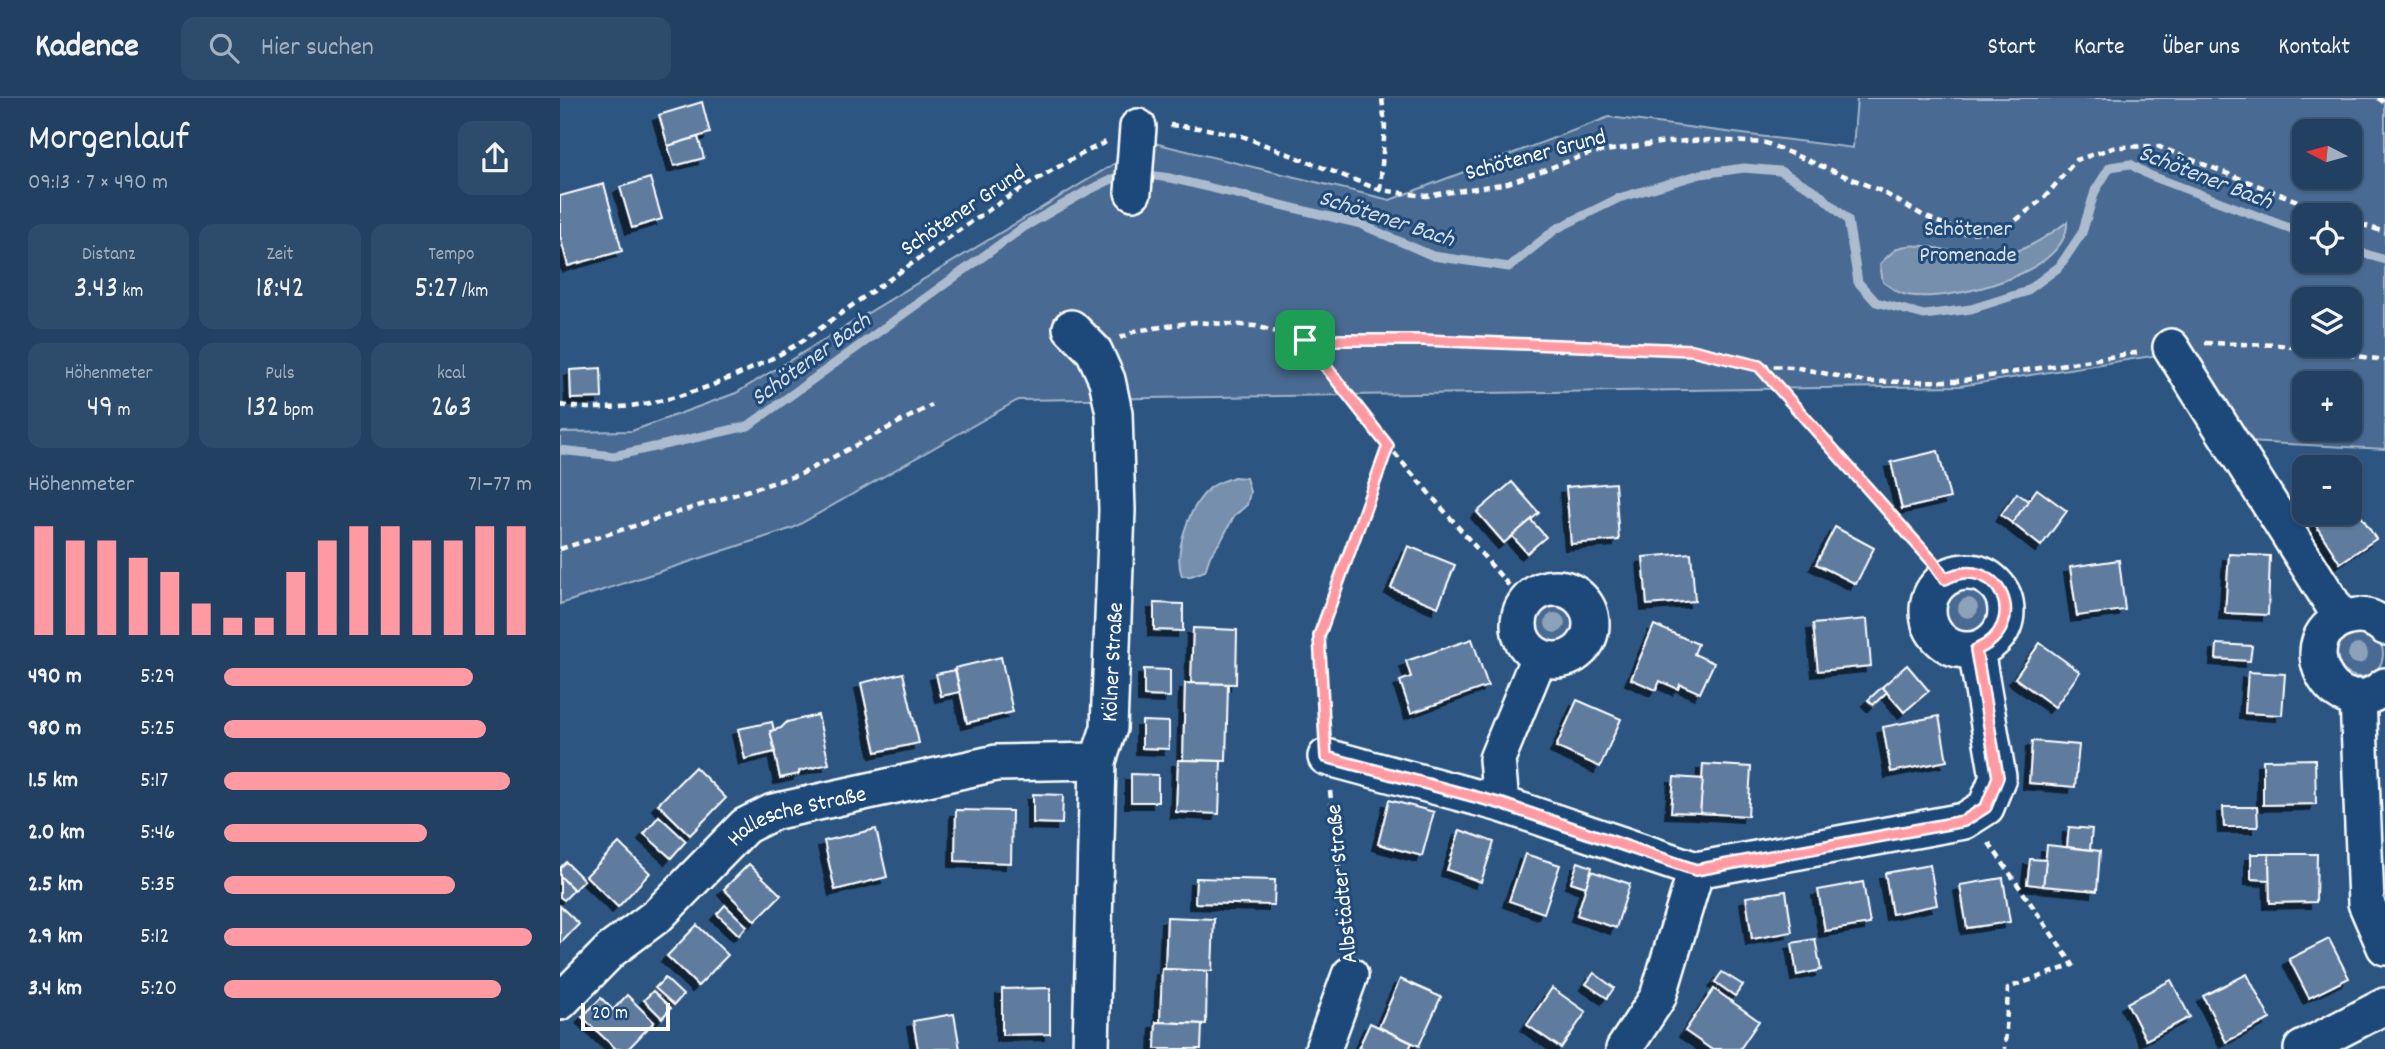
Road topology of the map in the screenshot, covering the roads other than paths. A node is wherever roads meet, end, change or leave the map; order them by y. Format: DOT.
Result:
graph roads {
  1 [pos="1137,138"];
  2 [pos="1133,192"];
  3 [pos="1083,340"];
  4 [pos="2171,347"];
  5 [pos="2342,619"];
  6 [pos="2385,627"];
  7 [pos="1976,650"];
  8 [pos="1539,657"];
  9 [pos="2372,691"];
  10 [pos="1326,757"];
  11 [pos="1098,761"];
  12 [pos="1502,804"];
  13 [pos="1696,870"];
  14 [pos="2385,947"];
  15 [pos="1350,975"];
  16 [pos="560,1002"];
  17 [pos="2385,1006"];
  18 [pos="1091,1049"];
  19 [pos="1323,1049"];
  20 [pos="1624,1049"];
  21 [pos="2302,1049"];
  1 -- 2 [label="street"];
  3 -- 11 [label="street, Kölner Straße"];
  4 -- 5 [label="street"];
  5 -- 6 [label="street"];
  5 -- 9 [label="street"];
  7 -- 7 [label="street"];
  7 -- 13 [label="street"];
  8 -- 8 [label="street"];
  8 -- 12 [label="street"];
  9 -- 14 [label="street"];
  10 -- 12 [label="street"];
  11 -- 16 [label="street, Hallesche Straße"];
  11 -- 18 [label="street, Kölner Straße"];
  12 -- 13 [label="street"];
  13 -- 20 [label="street"];
  15 -- 19 [label="street, Albstädter Straße"];
  17 -- 21 [label="street"];
}
